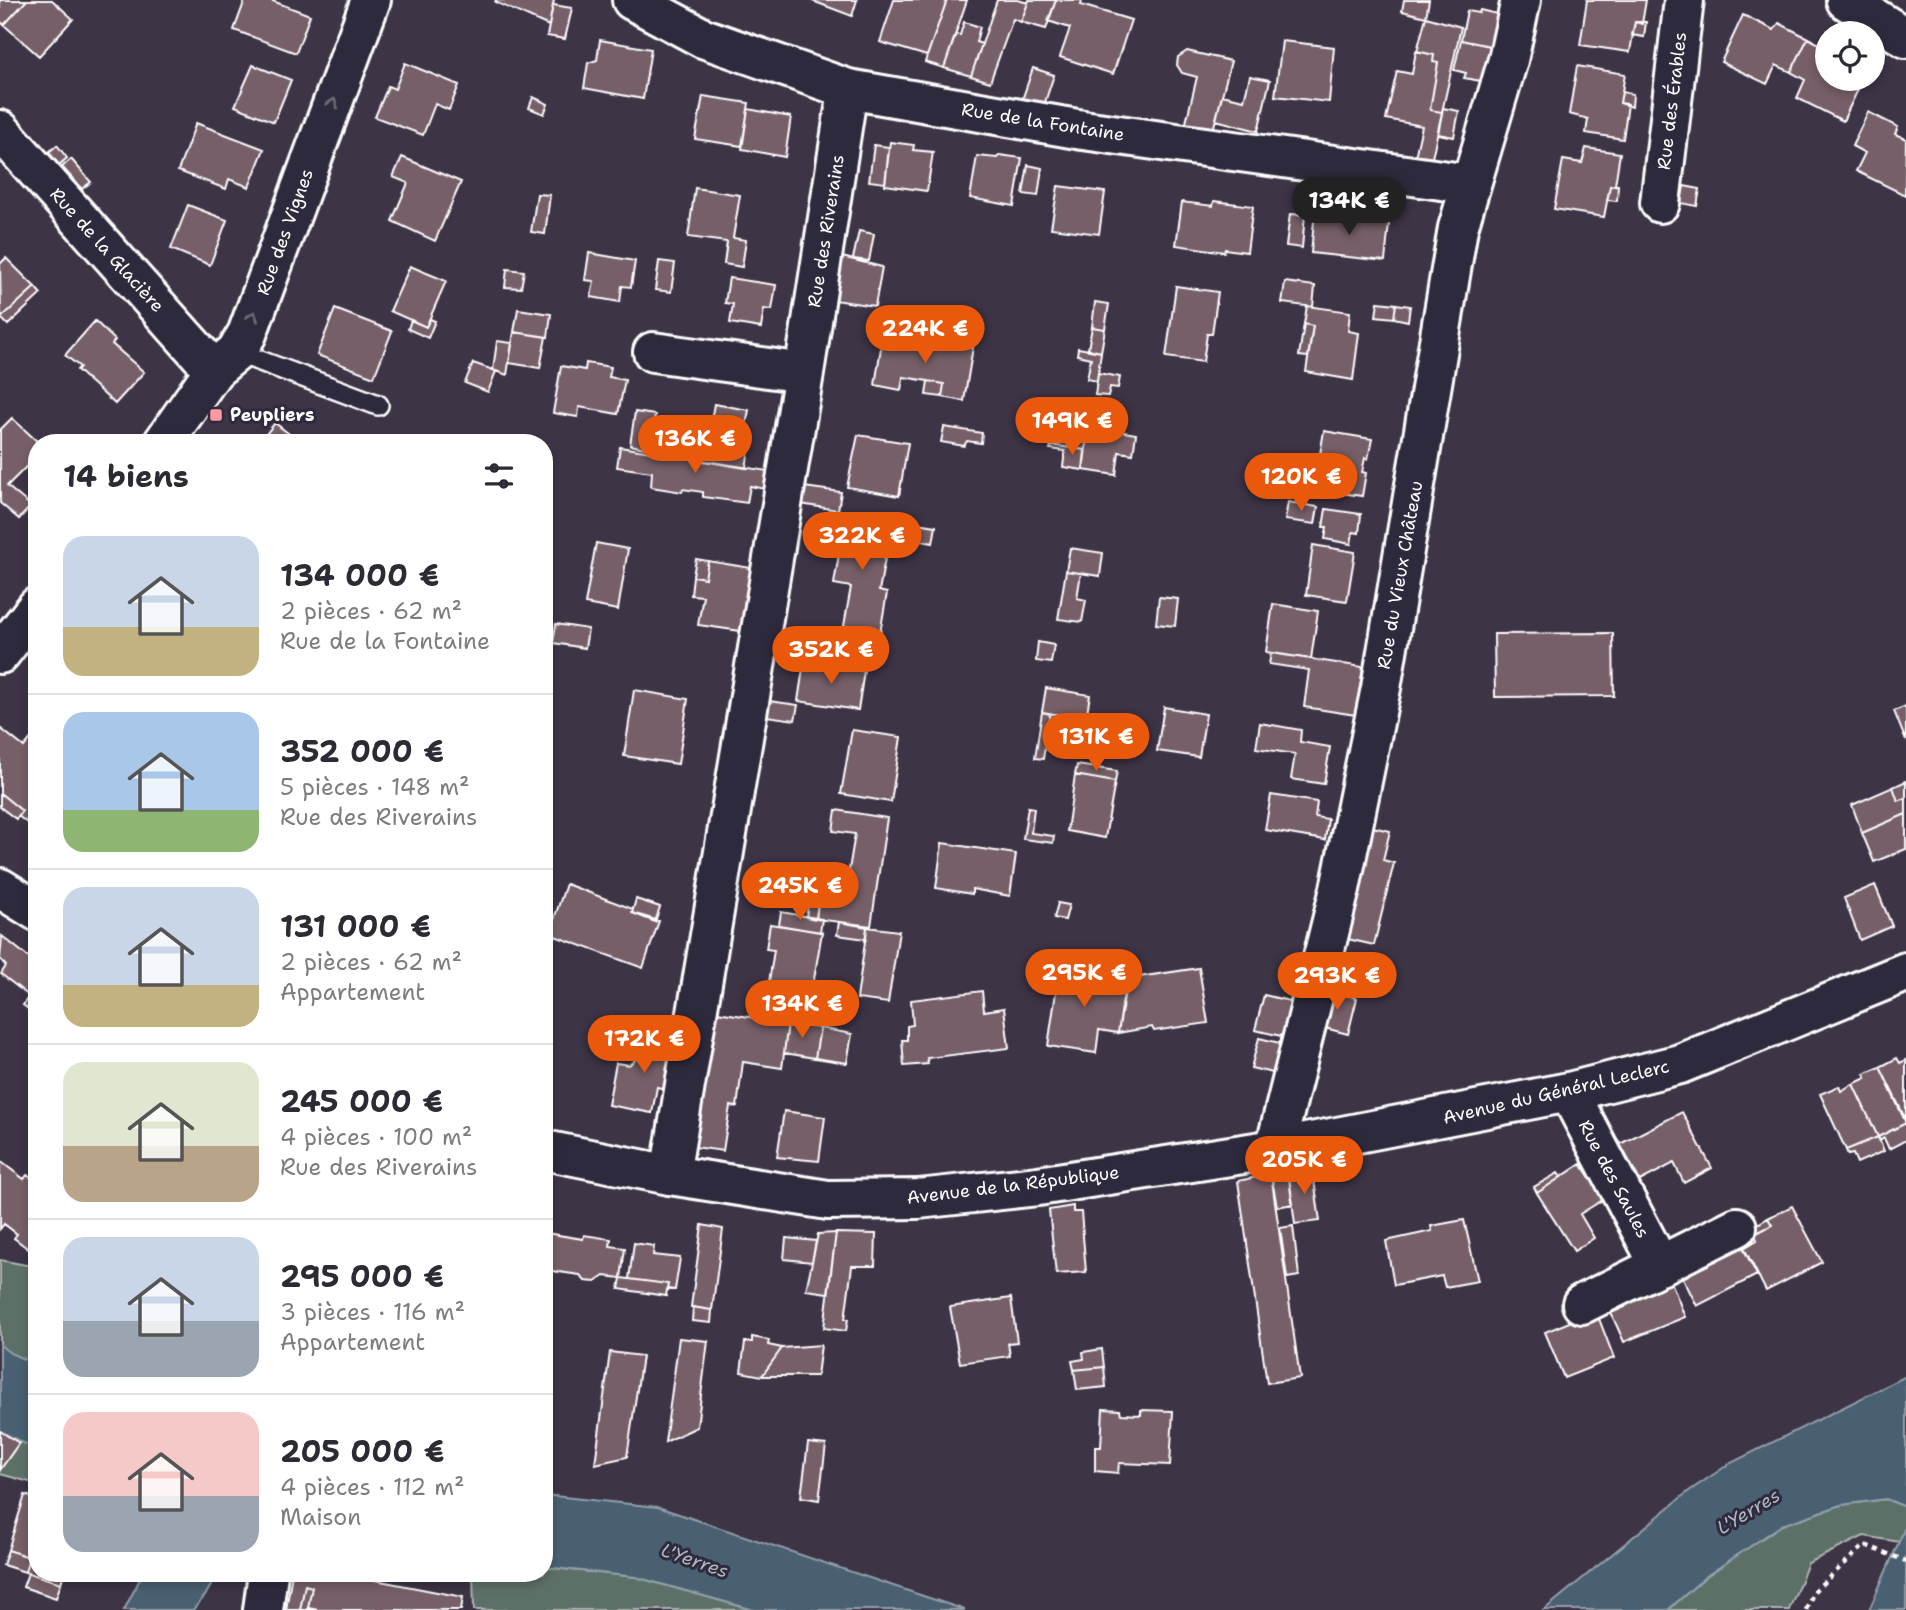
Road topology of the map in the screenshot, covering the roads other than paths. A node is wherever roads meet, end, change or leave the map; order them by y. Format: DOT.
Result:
graph roads {
  1 [pos="371,0"];
  2 [pos="632,0"];
  3 [pos="1521,0"];
  4 [pos="1684,0"];
  5 [pos="1846,0"];
  6 [pos="1906,37"];
  7 [pos="848,89"];
  8 [pos="0,130"];
  9 [pos="1470,184"];
  10 [pos="1660,203"];
  11 [pos="653,352"];
  12 [pos="225,361"];
  13 [pos="804,373"];
  14 [pos="378,405"];
  15 [pos="170,434"];
  16 [pos="28,618"];
  17 [pos="0,654"];
  18 [pos="0,888"];
  19 [pos="28,905"];
  20 [pos="1906,972"];
  21 [pos="1569,1092"];
  22 [pos="1275,1149"];
  23 [pos="553,1152"];
  24 [pos="670,1175"];
  25 [pos="1737,1227"];
  26 [pos="1660,1266"];
  27 [pos="1582,1304"];
  28 [pos="267,1582"];
  29 [pos="263,1610"];
  12 -- 1 [label="street, Rue des Vignes, one-way"];
  2 -- 7 [label="street, Rue de la Fontaine"];
  3 -- 9 [label="street, Rue du Vieux Château"];
  4 -- 10 [label="street, Rue des Érables"];
  5 -- 6 [label="street"];
  7 -- 9 [label="street, Rue de la Fontaine"];
  7 -- 13 [label="street, Rue des Riverains"];
  8 -- 12 [label="street, Rue de la Glacière"];
  9 -- 22 [label="street, Rue du Vieux Château"];
  11 -- 13 [label="street"];
  12 -- 14 [label="lane"];
  12 -- 15 [label="street, Rue des Vignes"];
  13 -- 24 [label="street, Rue des Riverains"];
  16 -- 17 [label="street"];
  18 -- 19 [label="street"];
  20 -- 21 [label="street, Avenue du Général Leclerc"];
  21 -- 22 [label="street, Avenue du Général Leclerc"];
  21 -- 26 [label="street, Rue des Saules"];
  22 -- 24 [label="street, Avenue de la République"];
  23 -- 24 [label="street, Avenue de la République"];
  25 -- 26 [label="street"];
  26 -- 27 [label="street"];
  28 -- 29 [label="street"];
}
